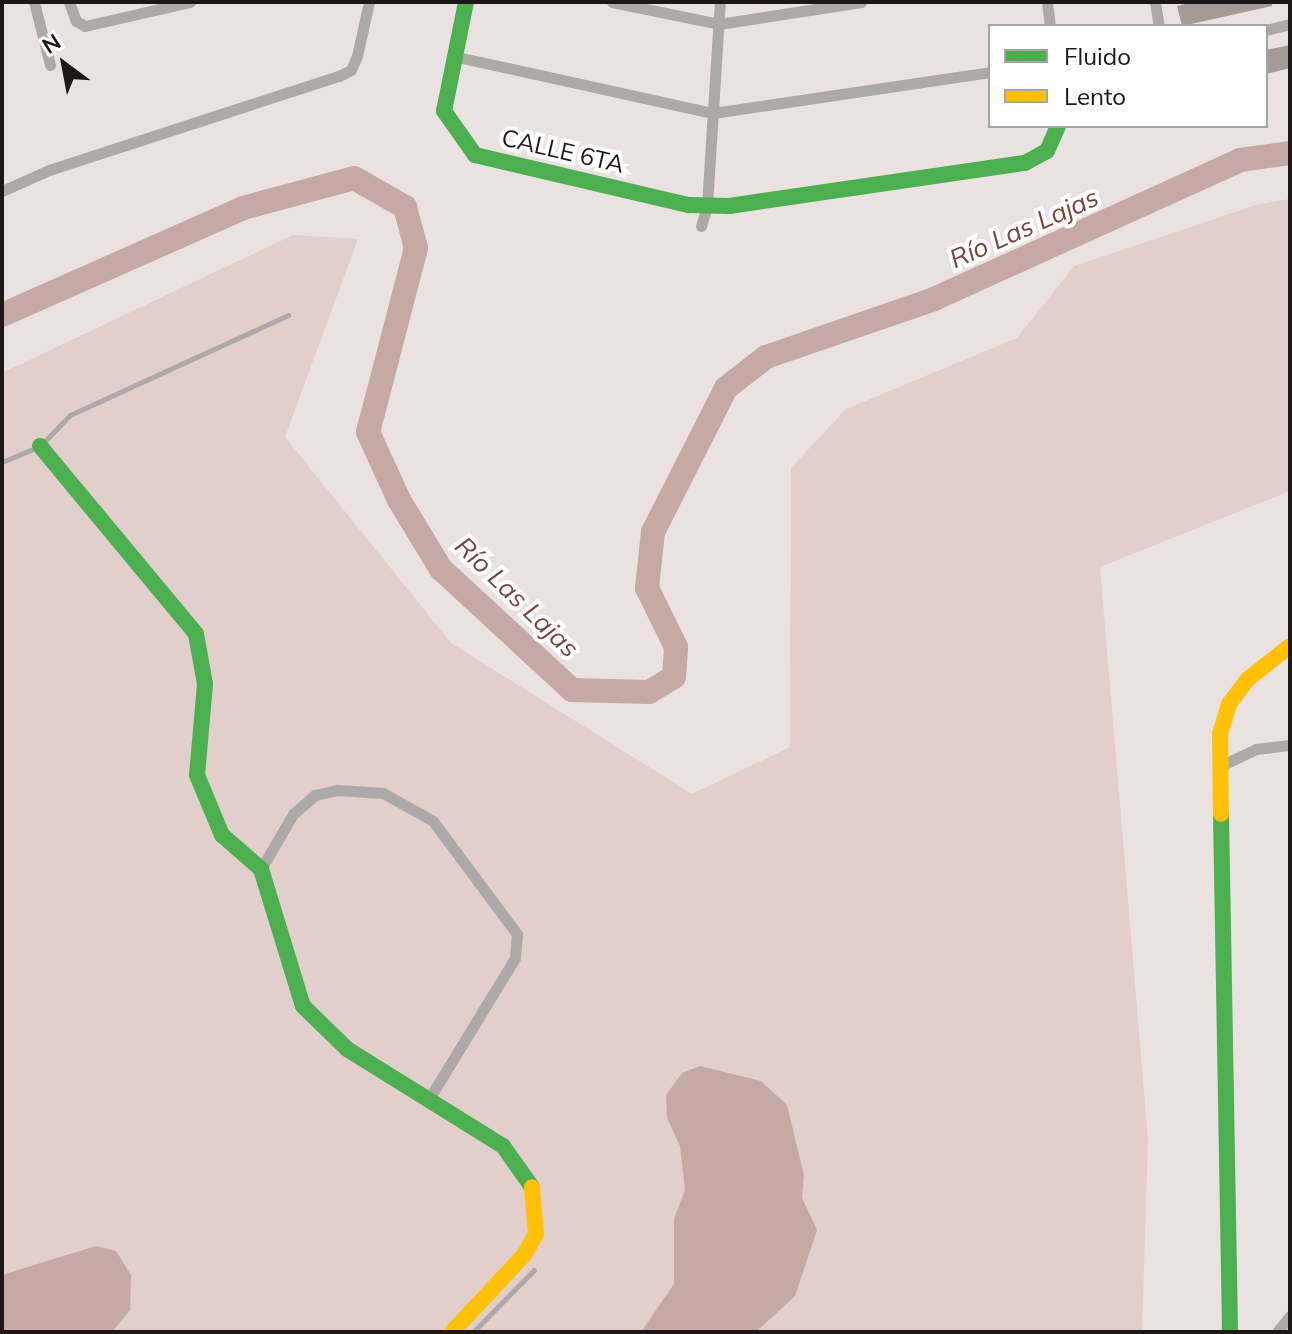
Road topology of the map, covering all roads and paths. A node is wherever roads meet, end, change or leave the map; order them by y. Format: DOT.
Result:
graph roads {
  1 [pos="34,2"];
  2 [pos="69,2"];
  3 [pos="369,2"];
  4 [pos="466,2"];
  5 [pos="612,2"];
  6 [pos="720,2"];
  7 [pos="861,2"];
  8 [pos="1047,2"];
  9 [pos="1155,2"];
  10 [pos="182,3"];
  11 [pos="719,24"];
  12 [pos="1050,24"];
  13 [pos="1159,24"];
  14 [pos="1290,24"];
  15 [pos="1268,30"];
  16 [pos="453,56"];
  17 [pos="50,65"];
  18 [pos="988,72"];
  19 [pos="713,113"];
  20 [pos="1057,128"];
  21 [pos="2,191"];
  22 [pos="707,206"];
  23 [pos="701,226"];
  24 [pos="288,315"];
  25 [pos="40,446"];
  26 [pos="2,462"];
  27 [pos="1290,646"];
  28 [pos="1290,745"];
  29 [pos="1218,767"];
  30 [pos="261,869"];
  31 [pos="429,1099"];
  32 [pos="534,1270"];
  33 [pos="1290,1316"];
  34 [pos="1234,1329"];
  35 [pos="452,1332"];
  36 [pos="473,1332"];
  37 [pos="1277,1332"];
  1 -- 17 [label="street"];
  2 -- 10 [label="street"];
  3 -- 21 [label="street"];
  4 -- 16 [label="street, CALLE 6TA"];
  5 -- 11 [label="street"];
  6 -- 11 [label="street"];
  7 -- 11 [label="street"];
  8 -- 12 [label="street"];
  9 -- 13 [label="street"];
  11 -- 19 [label="street"];
  14 -- 15 [label="street"];
  16 -- 19 [label="street"];
  16 -- 22 [label="street, CALLE 6TA"];
  18 -- 19 [label="street"];
  19 -- 22 [label="street"];
  20 -- 22 [label="street"];
  22 -- 23 [label="street"];
  24 -- 25 [label="lane"];
  25 -- 26 [label="lane"];
  25 -- 30 [label="street"];
  27 -- 29 [label="street"];
  28 -- 29 [label="street"];
  29 -- 34 [label="street"];
  30 -- 31 [label="street"];
  30 -- 31 [label="street"];
  31 -- 35 [label="street"];
  32 -- 36 [label="lane"];
  33 -- 37 [label="street"];
}
